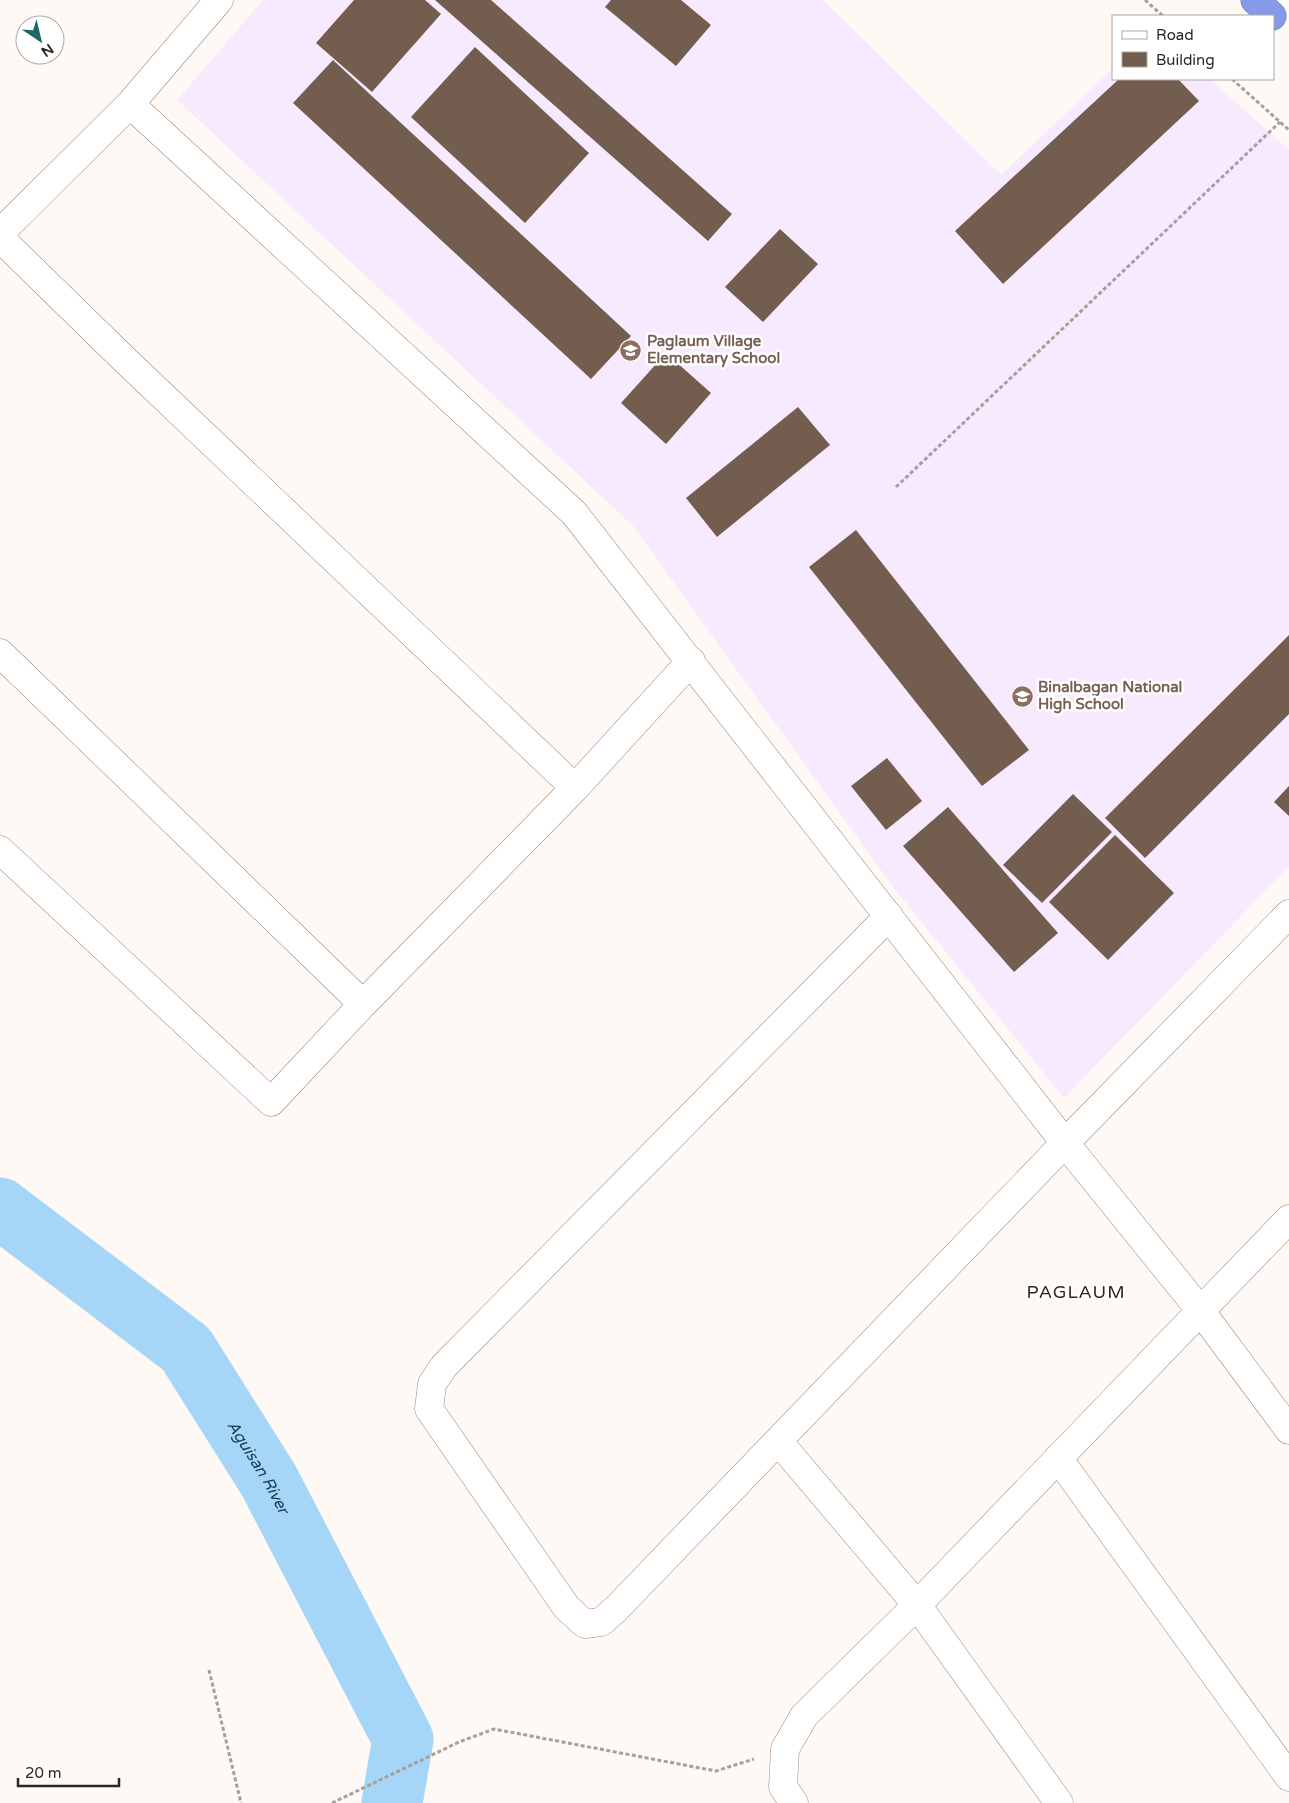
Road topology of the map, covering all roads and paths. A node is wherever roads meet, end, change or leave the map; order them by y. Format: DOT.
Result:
graph roads {
  1 [pos="218,0"];
  2 [pos="1145,0"];
  3 [pos="1255,0"];
  4 [pos="1162,15"];
  5 [pos="1270,15"];
  6 [pos="1274,19"];
  7 [pos="1289,32"];
  8 [pos="1233,80"];
  9 [pos="130,104"];
  10 [pos="1280,122"];
  11 [pos="1289,130"];
  12 [pos="0,233"];
  13 [pos="0,238"];
  14 [pos="896,487"];
  15 [pos="0,653"];
  16 [pos="691,661"];
  17 [pos="575,788"];
  18 [pos="0,850"];
  19 [pos="1289,914"];
  20 [pos="888,916"];
  21 [pos="363,1004"];
  22 [pos="1065,1143"];
  23 [pos="1289,1219"];
  24 [pos="1200,1310"];
  25 [pos="1289,1430"];
  26 [pos="780,1442"];
  27 [pos="1058,1458"];
  28 [pos="917,1605"];
  29 [pos="208,1670"];
  30 [pos="785,1749"];
  31 [pos="1289,1777"];
  32 [pos="241,1803"];
  33 [pos="332,1803"];
  34 [pos="794,1803"];
  35 [pos="1059,1803"];
  1 -- 9 [label="street"];
  2 -- 4 [label="path"];
  3 -- 5 [label="highway"];
  6 -- 7 [label="highway"];
  8 -- 10 [label="path"];
  9 -- 12 [label="street"];
  9 -- 16 [label="street"];
  10 -- 11 [label="path"];
  10 -- 14 [label="path"];
  13 -- 17 [label="street"];
  15 -- 21 [label="street"];
  16 -- 17 [label="street"];
  16 -- 20 [label="street"];
  17 -- 21 [label="street"];
  18 -- 21 [label="street"];
  19 -- 22 [label="street"];
  20 -- 22 [label="street"];
  20 -- 26 [label="street"];
  22 -- 24 [label="street"];
  22 -- 26 [label="street"];
  23 -- 24 [label="street"];
  24 -- 25 [label="street"];
  24 -- 27 [label="street"];
  26 -- 28 [label="street"];
  27 -- 28 [label="street"];
  27 -- 31 [label="street"];
  28 -- 30 [label="street"];
  28 -- 35 [label="street"];
  29 -- 32 [label="path"];
  30 -- 33 [label="path"];
  30 -- 34 [label="street"];
}
